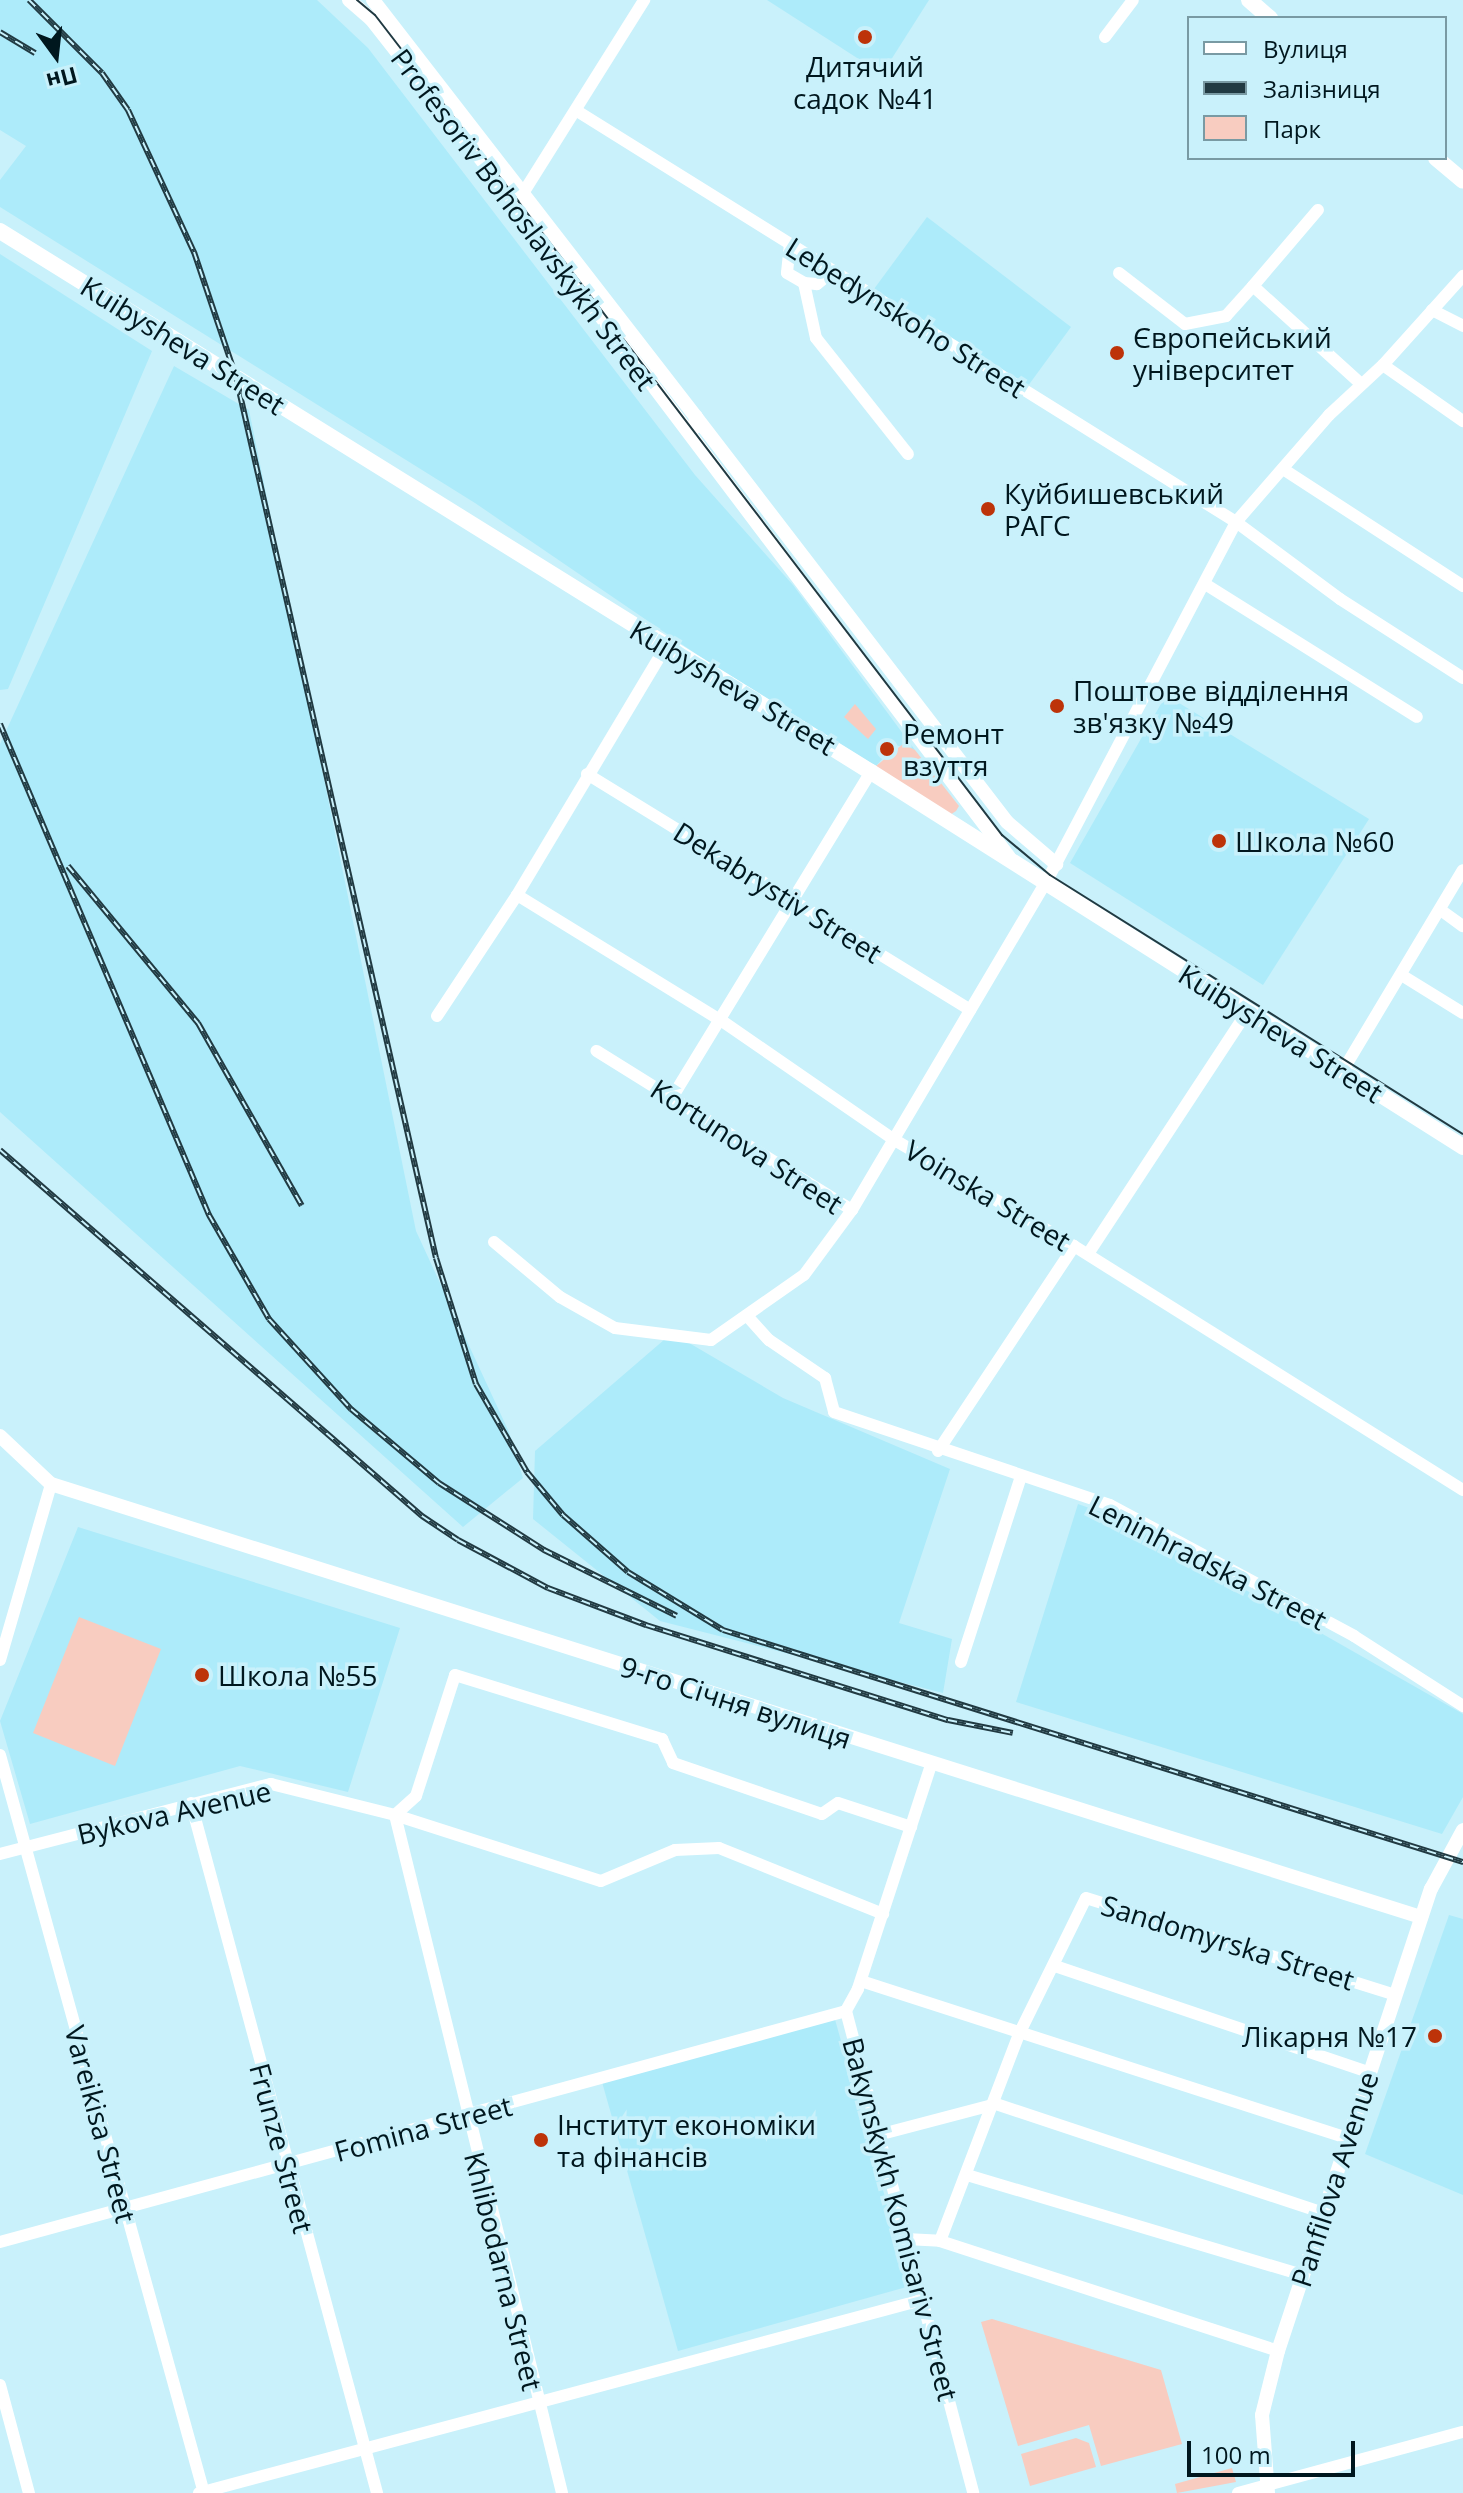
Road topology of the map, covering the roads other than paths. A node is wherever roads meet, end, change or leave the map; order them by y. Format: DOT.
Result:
graph roads {
  1 [pos="349,0"];
  2 [pos="373,0"];
  3 [pos="644,0"];
  4 [pos="1133,0"];
  5 [pos="1249,0"];
  6 [pos="1268,16"];
  7 [pos="1105,37"];
  8 [pos="577,111"];
  9 [pos="1438,160"];
  10 [pos="1463,181"];
  11 [pos="519,199"];
  12 [pos="1318,210"];
  13 [pos="0,231"];
  14 [pos="790,244"];
  15 [pos="833,271"];
  16 [pos="1119,273"];
  17 [pos="1463,276"];
  18 [pos="804,283"];
  19 [pos="1253,286"];
  20 [pos="1432,310"];
  21 [pos="1463,326"];
  22 [pos="1383,365"];
  23 [pos="1359,382"];
  24 [pos="696,417"];
  25 [pos="1463,421"];
  26 [pos="693,443"];
  27 [pos="908,454"];
  28 [pos="1283,469"];
  29 [pos="1236,522"];
  30 [pos="1205,584"];
  31 [pos="1463,586"];
  32 [pos="665,648"];
  33 [pos="1463,678"];
  34 [pos="1417,717"];
  35 [pos="871,772"];
  36 [pos="587,774"];
  37 [pos="1056,864"];
  38 [pos="1020,869"];
  39 [pos="1463,870"];
  40 [pos="1044,885"];
  41 [pos="517,895"];
  42 [pos="794,902"];
  43 [pos="1442,911"];
  44 [pos="1463,926"];
  45 [pos="1403,976"];
  46 [pos="970,1010"];
  47 [pos="1247,1012"];
  48 [pos="1463,1013"];
  49 [pos="437,1016"];
  50 [pos="722,1021"];
  51 [pos="597,1051"];
  52 [pos="1342,1072"];
  53 [pos="673,1096"];
  54 [pos="893,1139"];
  55 [pos="1463,1147"];
  56 [pos="852,1210"];
  57 [pos="494,1242"];
  58 [pos="1074,1246"];
  59 [pos="1088,1254"];
  60 [pos="749,1318"];
  61 [pos="0,1436"];
  62 [pos="938,1451"];
  63 [pos="1020,1479"];
  64 [pos="51,1484"];
  65 [pos="1463,1490"];
  66 [pos="0,1660"];
  67 [pos="961,1662"];
  68 [pos="1463,1706"];
  69 [pos="0,1755"];
  70 [pos="931,1765"];
  71 [pos="191,1803"];
  72 [pos="395,1815"];
  73 [pos="911,1827"];
  74 [pos="1463,1830"];
  75 [pos="27,1846"];
  76 [pos="0,1854"];
  77 [pos="883,1914"];
  78 [pos="1421,1917"];
  79 [pos="1055,1966"];
  80 [pos="861,1981"];
  81 [pos="1395,1995"];
  82 [pos="846,2011"];
  83 [pos="1020,2032"];
  84 [pos="1369,2072"];
  85 [pos="996,2104"];
  86 [pos="467,2117"];
  87 [pos="878,2135"];
  88 [pos="1347,2138"];
  89 [pos="286,2165"];
  90 [pos="967,2175"];
  91 [pos="124,2208"];
  92 [pos="1323,2213"];
  93 [pos="906,2239"];
  94 [pos="940,2241"];
  95 [pos="0,2242"];
  96 [pos="1303,2275"];
  97 [pos="922,2300"];
  98 [pos="1278,2351"];
  99 [pos="0,2385"];
  100 [pos="537,2402"];
  101 [pos="1463,2432"];
  102 [pos="364,2449"];
  103 [pos="1267,2489"];
  104 [pos="29,2493"];
  105 [pos="202,2493"];
  106 [pos="377,2493"];
  107 [pos="562,2493"];
  108 [pos="973,2493"];
  109 [pos="1238,2493"];
  1 -- 11 [label="street, Profesoriv Bohoslavskykh Street"];
  2 -- 11 [label="street, Profesoriv Bohoslavskykh Street"];
  3 -- 8 [label="street"];
  4 -- 7 [label="street"];
  5 -- 6 [label="main road"];
  8 -- 11 [label="street"];
  8 -- 14 [label="street, Lebedynskoho Street"];
  9 -- 10 [label="main road"];
  11 -- 24 [label="street, Profesoriv Bohoslavskykh Street"];
  11 -- 26 [label="street, Profesoriv Bohoslavskykh Street"];
  12 -- 19 [label="street"];
  13 -- 32 [label="main road, Kuibysheva Street"];
  14 -- 15 [label="street, Lebedynskoho Street"];
  14 -- 18 [label="street"];
  15 -- 18 [label="street"];
  15 -- 29 [label="street, Lebedynskoho Street"];
  16 -- 19 [label="street"];
  17 -- 20 [label="street"];
  18 -- 27 [label="street"];
  19 -- 23 [label="street"];
  20 -- 21 [label="street"];
  20 -- 22 [label="street"];
  22 -- 23 [label="street"];
  22 -- 25 [label="street"];
  23 -- 28 [label="street"];
  24 -- 26 [label="street"];
  24 -- 37 [label="street, Profesoriv Bohoslavskykh Street"];
  26 -- 38 [label="street, Profesoriv Bohoslavskykh Street"];
  28 -- 29 [label="street"];
  28 -- 31 [label="street"];
  29 -- 30 [label="street"];
  29 -- 33 [label="street, Lebedynskoho Street"];
  30 -- 34 [label="street"];
  30 -- 37 [label="street"];
  32 -- 35 [label="main road, Kuibysheva Street"];
  32 -- 36 [label="street"];
  35 -- 38 [label="main road, Kuibysheva Street"];
  35 -- 42 [label="street"];
  36 -- 41 [label="street"];
  36 -- 42 [label="street, Dekabrystiv Street"];
  37 -- 40 [label="street"];
  38 -- 40 [label="main road, Kuibysheva Street"];
  39 -- 43 [label="street"];
  40 -- 46 [label="street"];
  40 -- 47 [label="main road, Kuibysheva Street"];
  41 -- 49 [label="street"];
  41 -- 50 [label="street, Voinska Street"];
  42 -- 46 [label="street, Dekabrystiv Street"];
  42 -- 50 [label="street"];
  43 -- 44 [label="street"];
  43 -- 45 [label="street"];
  45 -- 48 [label="street"];
  45 -- 52 [label="street"];
  46 -- 54 [label="street"];
  47 -- 52 [label="main road, Kuibysheva Street"];
  47 -- 59 [label="street"];
  50 -- 53 [label="street"];
  50 -- 54 [label="street, Voinska Street"];
  51 -- 53 [label="street, Kortunova Street"];
  52 -- 55 [label="main road, Kuibysheva Street"];
  53 -- 56 [label="street, Kortunova Street"];
  54 -- 56 [label="street"];
  54 -- 58 [label="street, Voinska Street"];
  56 -- 60 [label="street, Kortunova Street"];
  57 -- 60 [label="street, Kortunova Street"];
  58 -- 59 [label="street, Voinska Street"];
  58 -- 62 [label="street"];
  59 -- 65 [label="street, Voinska Street"];
  60 -- 62 [label="street, Leninhradska Street"];
  61 -- 64 [label="street"];
  62 -- 63 [label="street, Leninhradska Street"];
  63 -- 67 [label="street"];
  63 -- 68 [label="street, Leninhradska Street"];
  64 -- 66 [label="street"];
  64 -- 70 [label="street, 9-го Січня вулиця"];
  69 -- 75 [label="street, Vareikisa Street"];
  70 -- 73 [label="street, Bakynskykh Komisariv Street"];
  70 -- 78 [label="street, 9-го Січня вулиця"];
  71 -- 72 [label="street, Bykova Avenue"];
  71 -- 75 [label="street, Bykova Avenue"];
  71 -- 89 [label="street, Frunze Street"];
  72 -- 73 [label="street"];
  72 -- 77 [label="street, Bykova Avenue"];
  72 -- 86 [label="street, Khlibodarna Street"];
  73 -- 77 [label="street, Bakynskykh Komisariv Street"];
  74 -- 78 [label="street, Panfilova Avenue"];
  75 -- 76 [label="street, Bykova Avenue"];
  75 -- 91 [label="street, Vareikisa Street"];
  77 -- 80 [label="street, Bakynskykh Komisariv Street"];
  78 -- 81 [label="street, Panfilova Avenue"];
  79 -- 81 [label="street, Sandomyrska Street"];
  79 -- 83 [label="street, Sandomyrska Street"];
  79 -- 84 [label="street"];
  80 -- 82 [label="street, Bakynskykh Komisariv Street"];
  80 -- 83 [label="street"];
  81 -- 84 [label="street, Panfilova Avenue"];
  82 -- 86 [label="street, Fomina Street"];
  82 -- 87 [label="street, Bakynskykh Komisariv Street"];
  83 -- 85 [label="street, Sandomyrska Street"];
  83 -- 88 [label="street"];
  84 -- 88 [label="street, Panfilova Avenue"];
  85 -- 87 [label="street"];
  85 -- 90 [label="street, Sandomyrska Street"];
  85 -- 92 [label="street"];
  86 -- 89 [label="street, Fomina Street"];
  86 -- 100 [label="street, Khlibodarna Street"];
  87 -- 93 [label="street, Bakynskykh Komisariv Street"];
  88 -- 92 [label="street, Panfilova Avenue"];
  89 -- 91 [label="street, Fomina Street"];
  89 -- 102 [label="street, Frunze Street"];
  90 -- 94 [label="street, Sandomyrska Street"];
  90 -- 96 [label="street"];
  91 -- 95 [label="street, Fomina Street"];
  91 -- 105 [label="street, Vareikisa Street"];
  92 -- 96 [label="street, Panfilova Avenue"];
  93 -- 94 [label="street"];
  93 -- 97 [label="street, Bakynskykh Komisariv Street"];
  94 -- 98 [label="street"];
  96 -- 98 [label="street, Panfilova Avenue"];
  97 -- 100 [label="street"];
  97 -- 108 [label="street, Bakynskykh Komisariv Street"];
  98 -- 103 [label="street, Panfilova Avenue"];
  99 -- 104 [label="street"];
  100 -- 102 [label="street"];
  100 -- 107 [label="street, Khlibodarna Street"];
  101 -- 103 [label="street"];
  102 -- 105 [label="street"];
  102 -- 106 [label="street, Frunze Street"];
  103 -- 109 [label="street"];
}
